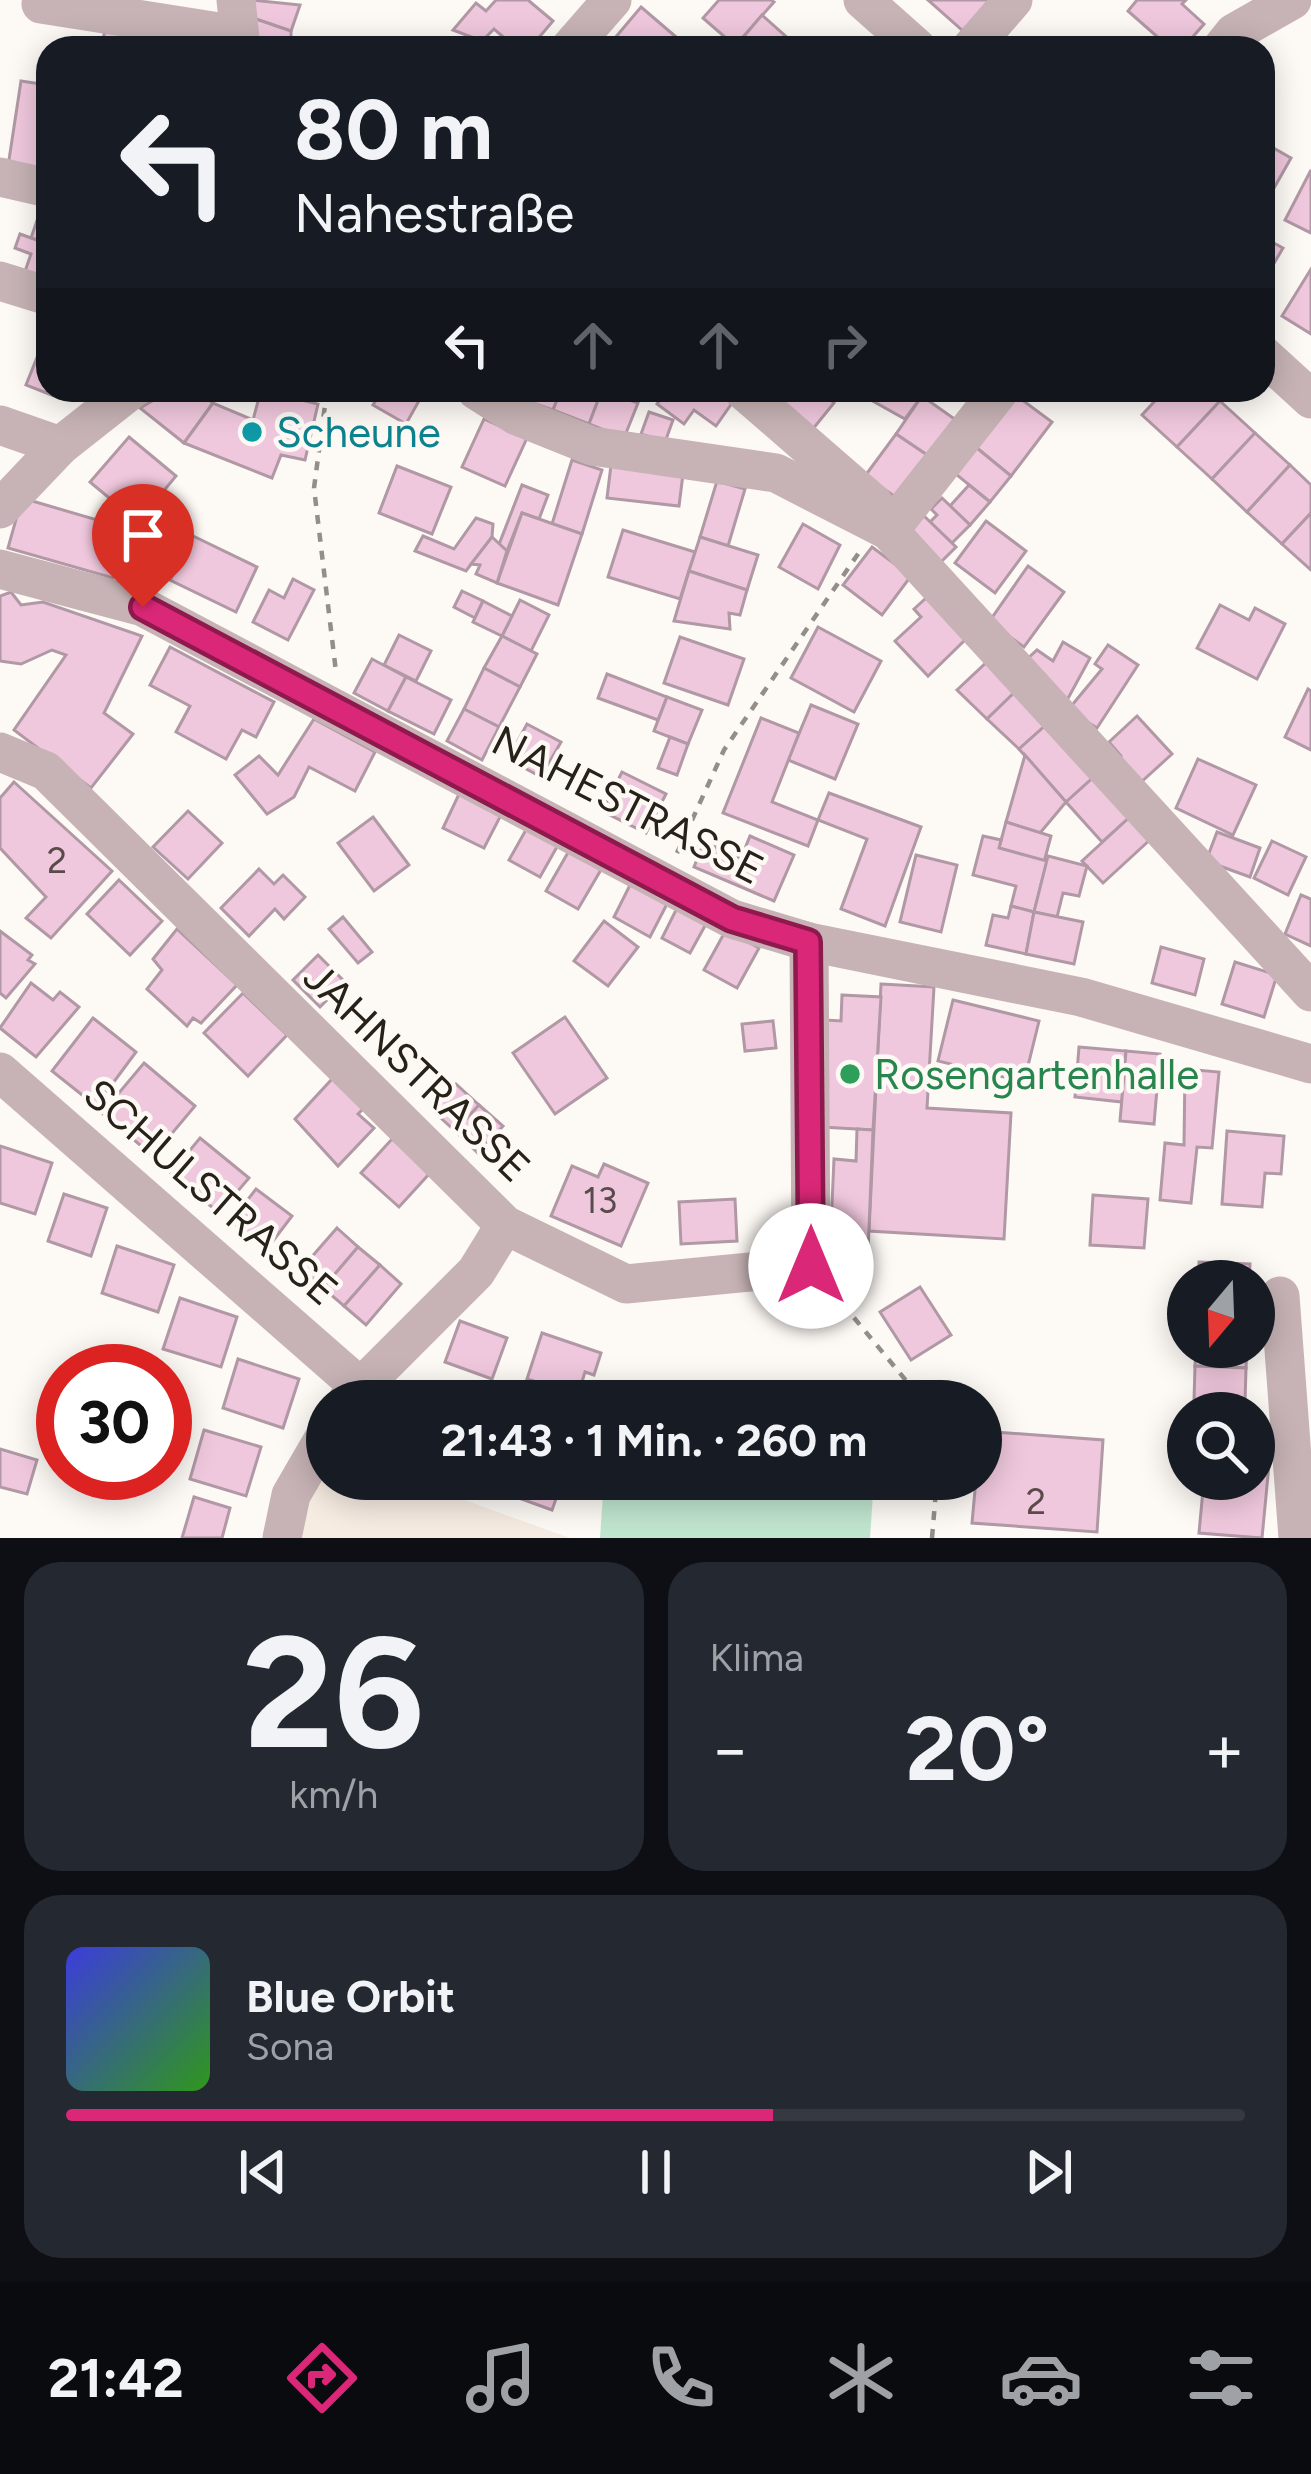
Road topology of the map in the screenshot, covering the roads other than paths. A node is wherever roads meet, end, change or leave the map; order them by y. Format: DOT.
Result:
graph roads {
  1 [pos="612,0"];
  2 [pos="863,0"];
  3 [pos="1013,0"];
  4 [pos="40,4"];
  5 [pos="1295,12"];
  6 [pos="238,28"];
  7 [pos="580,36"];
  8 [pos="904,36"];
  9 [pos="982,36"];
  10 [pos="1232,36"];
  11 [pos="0,177"];
  12 [pos="36,185"];
  13 [pos="0,280"];
  14 [pos="36,292"];
  15 [pos="1275,367"];
  16 [pos="1311,399"];
  17 [pos="116,402"];
  18 [pos="495,402"];
  19 [pos="756,402"];
  20 [pos="991,402"];
  21 [pos="0,425"];
  22 [pos="60,446"];
  23 [pos="0,509"];
  24 [pos="889,531"];
  25 [pos="0,569"];
  26 [pos="0,752"];
  27 [pos="808,942"];
  28 [pos="1311,992"];
  29 [pos="1311,1064"];
  30 [pos="0,1072"];
  31 [pos="505,1225"];
  32 [pos="1280,1296"];
  33 [pos="339,1380"];
  34 [pos="366,1380"];
  35 [pos="306,1469"];
  36 [pos="282,1538"];
  37 [pos="1298,1538"];
  1 -- 7 [label="street"];
  2 -- 8 [label="street"];
  3 -- 9 [label="street"];
  4 -- 6 [label="street"];
  5 -- 10 [label="street"];
  11 -- 12 [label="street"];
  13 -- 14 [label="street"];
  15 -- 16 [label="street"];
  17 -- 22 [label="street"];
  18 -- 24 [label="street"];
  19 -- 24 [label="street"];
  20 -- 24 [label="street"];
  21 -- 22 [label="street"];
  22 -- 23 [label="street"];
  24 -- 28 [label="street"];
  25 -- 27 [label="street, NAHESTRASSE"];
  26 -- 31 [label="street, JAHNSTRASSE"];
  27 -- 29 [label="street, NAHESTRASSE"];
  27 -- 31 [label="street, JAHNSTRASSE"];
  30 -- 33 [label="street, SCHULSTRASSE"];
  31 -- 34 [label="street, SCHULSTRASSE"];
  32 -- 37 [label="street"];
  35 -- 36 [label="street"];
}
